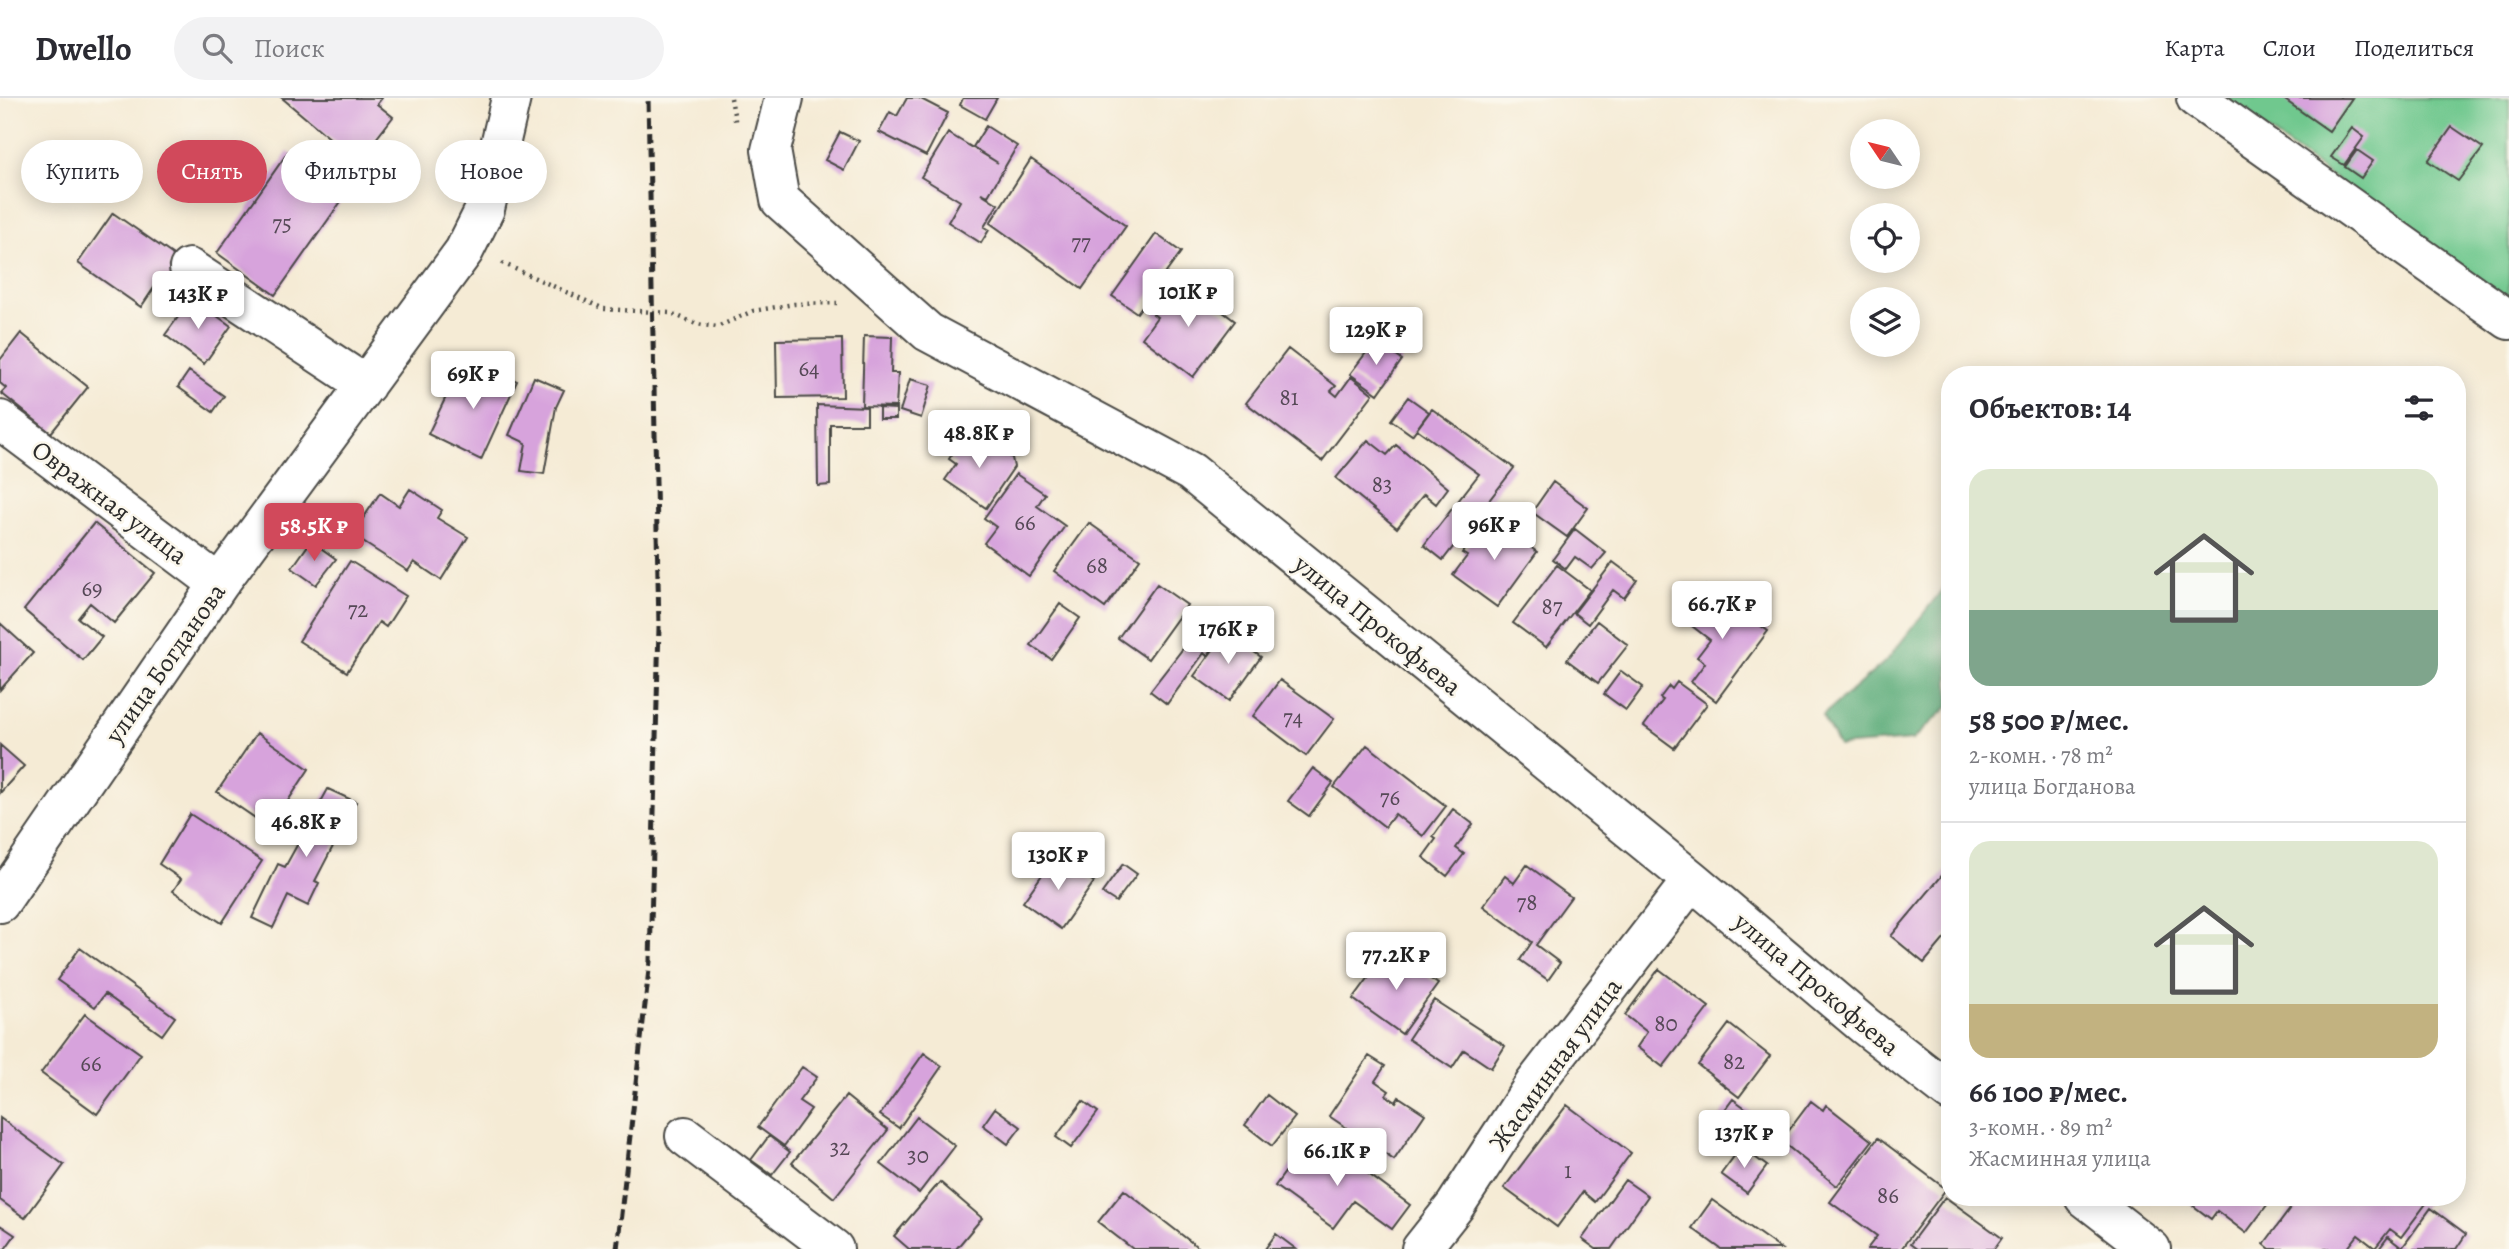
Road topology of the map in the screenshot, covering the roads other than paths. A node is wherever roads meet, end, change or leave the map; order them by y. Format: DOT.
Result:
graph roads {
  1 [pos="511,98"];
  2 [pos="784,98"];
  3 [pos="2196,98"];
  4 [pos="189,268"];
  5 [pos="2509,320"];
  6 [pos="366,385"];
  7 [pos="0,419"];
  8 [pos="219,584"];
  9 [pos="1692,880"];
  10 [pos="0,903"];
  11 [pos="1941,1085"];
  12 [pos="685,1136"];
  13 [pos="2096,1206"];
  14 [pos="834,1249"];
  15 [pos="1421,1249"];
  16 [pos="2151,1249"];
  1 -- 6 [label="street, улица Богданова"];
  2 -- 9 [label="street, улица Прокофьева"];
  3 -- 5 [label="street"];
  4 -- 6 [label="street"];
  6 -- 8 [label="street, улица Богданова"];
  7 -- 8 [label="street, Овражная улица"];
  8 -- 10 [label="street, улица Богданова"];
  9 -- 11 [label="street, улица Прокофьева"];
  9 -- 15 [label="street, Жасминная улица"];
  12 -- 14 [label="street"];
  13 -- 16 [label="street"];
}
